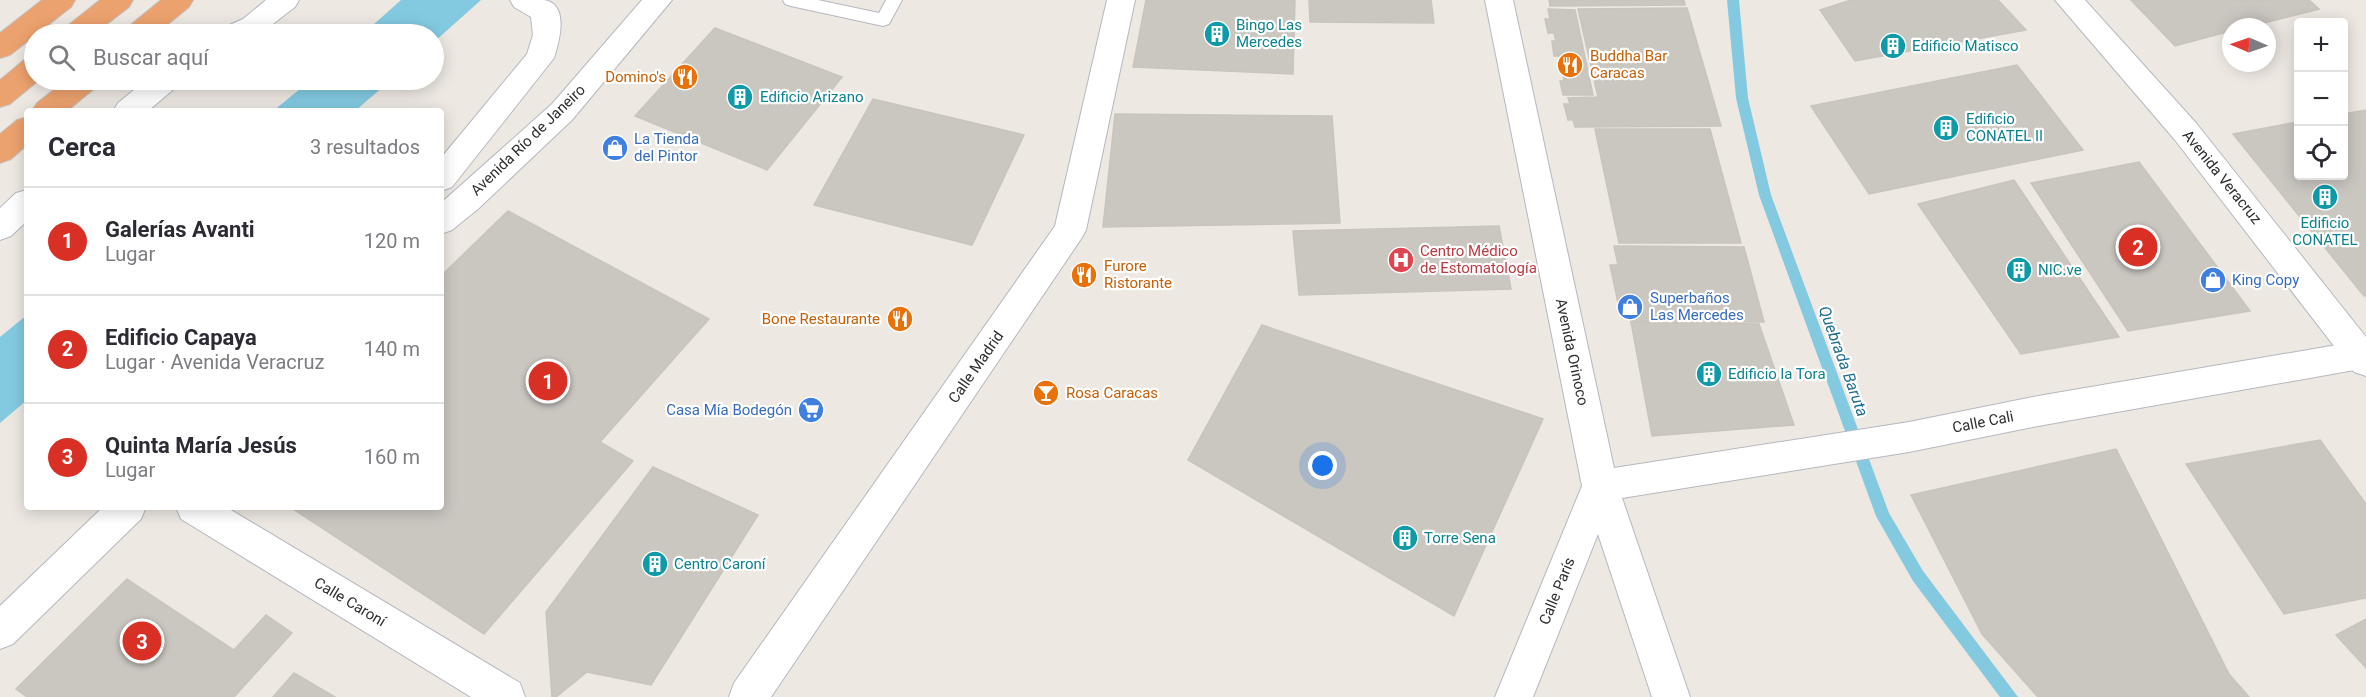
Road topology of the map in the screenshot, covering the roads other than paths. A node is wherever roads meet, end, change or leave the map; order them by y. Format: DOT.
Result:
graph roads {
  1 [pos="62,0"];
  2 [pos="119,0"];
  3 [pos="179,0"];
  4 [pos="249,0"];
  5 [pos="285,0"];
  6 [pos="658,0"];
  7 [pos="791,0"];
  8 [pos="1120,0"];
  9 [pos="1499,0"];
  10 [pos="2069,0"];
  11 [pos="890,1"];
  12 [pos="534,6"];
  13 [pos="31,24"];
  14 [pos="89,24"];
  15 [pos="150,24"];
  16 [pos="224,24"];
  17 [pos="255,24"];
  18 [pos="24,29"];
  19 [pos="0,48"];
  20 [pos="24,76"];
  21 [pos="73,90"];
  22 [pos="153,90"];
  23 [pos="0,96"];
  24 [pos="51,108"];
  25 [pos="132,108"];
  26 [pos="24,131"];
  27 [pos="0,151"];
  28 [pos="444,175"];
  29 [pos="24,192"];
  30 [pos="24,205"];
  31 [pos="0,210"];
  32 [pos="444,219"];
  33 [pos="0,227"];
  34 [pos="2364,357"];
  35 [pos="1600,486"];
  36 [pos="125,510"];
  37 [pos="199,510"];
  38 [pos="0,631"];
  39 [pos="506,697"];
  40 [pos="748,697"];
  41 [pos="1514,697"];
  42 [pos="1671,697"];
  1 -- 13 [label="highway"];
  2 -- 14 [label="highway"];
  3 -- 15 [label="highway"];
  4 -- 16 [label="street"];
  5 -- 17 [label="street"];
  6 -- 32 [label="street, Avenida Río de Janeiro"];
  7 -- 11 [label="lane"];
  8 -- 40 [label="street, Calle Madrid"];
  9 -- 35 [label="street, Avenida Orinoco"];
  10 -- 34 [label="street, Avenida Veracruz"];
  12 -- 28 [label="street"];
  18 -- 19 [label="highway"];
  20 -- 23 [label="highway"];
  21 -- 24 [label="highway"];
  22 -- 25 [label="street"];
  26 -- 27 [label="highway"];
  29 -- 31 [label="street"];
  30 -- 33 [label="street"];
  34 -- 35 [label="street, Calle Cali"];
  35 -- 41 [label="street, Calle París"];
  35 -- 42 [label="street, Avenida Orinoco"];
  36 -- 38 [label="street"];
  37 -- 39 [label="street, Calle Caroní"];
}
